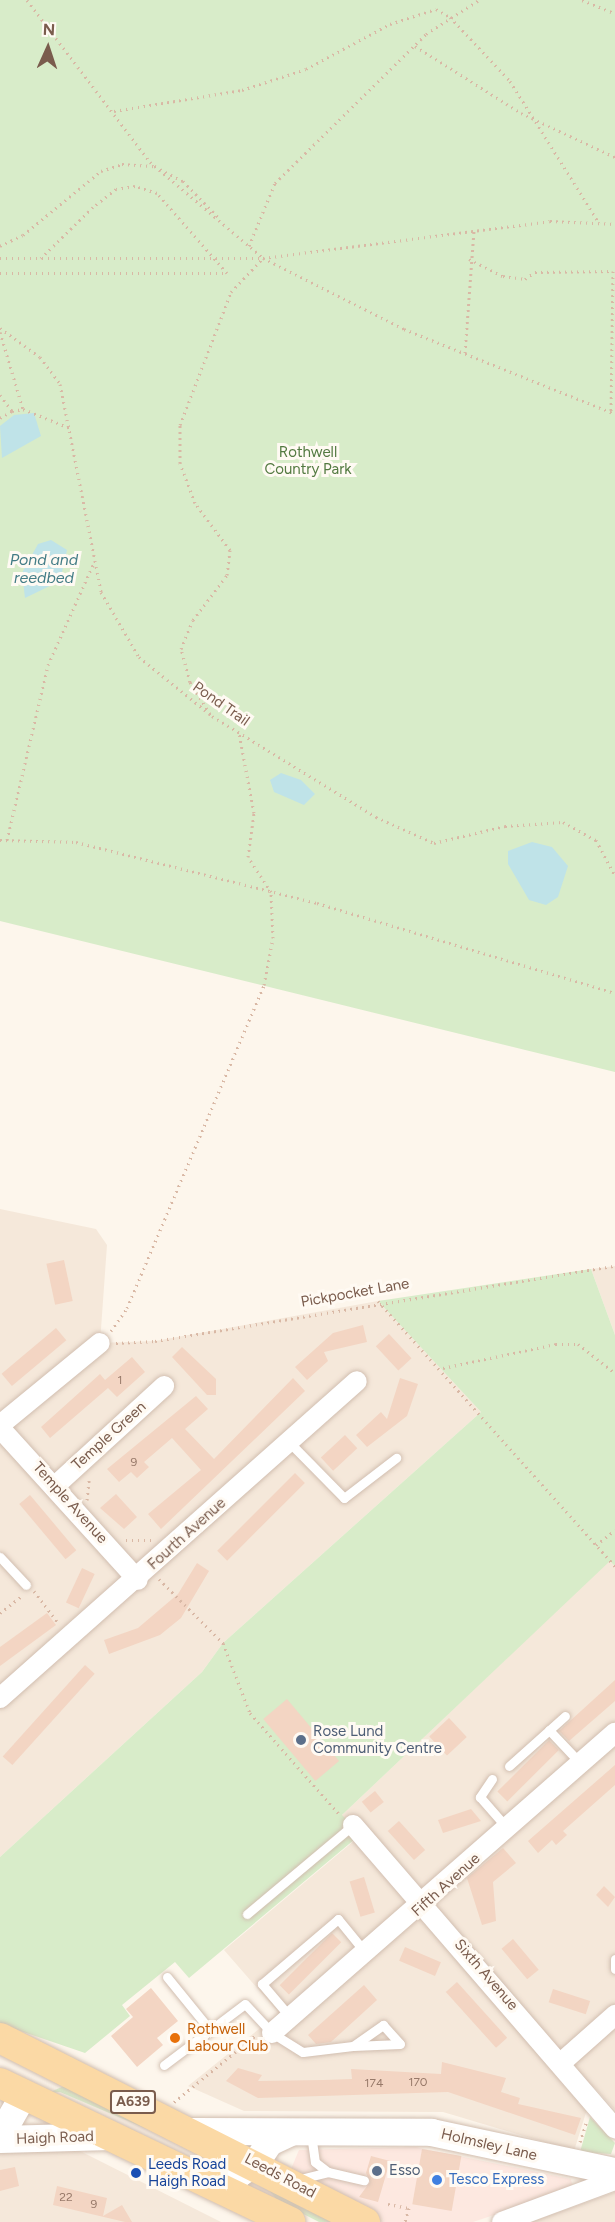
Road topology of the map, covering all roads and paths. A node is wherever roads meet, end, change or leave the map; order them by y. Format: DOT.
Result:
graph roads {
  1 [pos="27,0"];
  2 [pos="479,0"];
  3 [pos="582,0"];
  4 [pos="615,13"];
  5 [pos="450,17"];
  6 [pos="415,46"];
  7 [pos="114,111"];
  8 [pos="537,120"];
  9 [pos="615,157"];
  10 [pos="155,166"];
  11 [pos="599,223"];
  12 [pos="615,224"];
  13 [pos="229,229"];
  14 [pos="474,231"];
  15 [pos="0,246"];
  16 [pos="249,246"];
  17 [pos="0,258"];
  18 [pos="41,258"];
  19 [pos="214,258"];
  20 [pos="263,258"];
  21 [pos="469,259"];
  22 [pos="614,271"];
  23 [pos="0,273"];
  24 [pos="0,330"];
  25 [pos="465,353"];
  26 [pos="0,395"];
  27 [pos="23,409"];
  28 [pos="12,411"];
  29 [pos="613,413"];
  30 [pos="0,418"];
  31 [pos="71,429"];
  32 [pos="94,564"];
  33 [pos="212,716"];
  34 [pos="239,733"];
  35 [pos="0,840"];
  36 [pos="7,840"];
  37 [pos="615,875"];
  38 [pos="271,892"];
  39 [pos="615,993"];
  40 [pos="615,1266"];
  41 [pos="378,1301"];
  42 [pos="100,1343"];
  43 [pos="443,1368"];
  44 [pos="615,1372"];
  45 [pos="357,1381"];
  46 [pos="164,1386"];
  47 [pos="0,1426"];
  48 [pos="290,1443"];
  49 [pos="91,1451"];
  50 [pos="396,1458"];
  51 [pos="55,1486"];
  52 [pos="86,1519"];
  53 [pos="615,1530"];
  54 [pos="103,1540"];
  55 [pos="179,1541"];
  56 [pos="596,1545"];
  57 [pos="0,1557"];
  58 [pos="615,1566"];
  59 [pos="144,1574"];
  60 [pos="29,1587"];
  61 [pos="0,1613"];
  62 [pos="70,1641"];
  63 [pos="17,1688"];
  64 [pos="0,1698"];
  65 [pos="0,1714"];
  66 [pos="565,1716"];
  67 [pos="549,1730"];
  68 [pos="615,1733"];
  69 [pos="580,1764"];
  70 [pos="509,1766"];
  71 [pos="492,1779"];
  72 [pos="353,1825"];
  73 [pos="508,1829"];
  74 [pos="425,1905"];
  75 [pos="248,1914"];
  76 [pos="367,1953"];
  77 [pos="615,1959"];
  78 [pos="615,1969"];
  79 [pos="167,1977"];
  80 [pos="615,2015"];
  81 [pos="291,2018"];
  82 [pos="268,2030"];
  83 [pos="210,2031"];
  84 [pos="3,2040"];
  85 [pos="353,2046"];
  86 [pos="562,2062"];
  87 [pos="164,2065"];
  88 [pos="73,2072"];
  89 [pos="12,2089"];
  90 [pos="593,2102"];
  91 [pos="159,2114"];
  92 [pos="615,2128"];
  93 [pos="193,2131"];
  94 [pos="300,2132"];
  95 [pos="0,2135"];
  96 [pos="111,2136"];
  97 [pos="0,2139"];
  98 [pos="255,2163"];
  99 [pos="573,2164"];
  100 [pos="615,2171"];
  101 [pos="328,2172"];
  102 [pos="285,2179"];
  103 [pos="364,2180"];
  104 [pos="615,2180"];
  105 [pos="207,2181"];
  106 [pos="377,2213"];
  107 [pos="286,2220"];
  108 [pos="405,2222"];
  109 [pos="502,2222"];
  1 -- 7 [label="path"];
  2 -- 5 [label="path"];
  3 -- 4 [label="path"];
  5 -- 6 [label="path"];
  5 -- 7 [label="path"];
  5 -- 8 [label="path"];
  6 -- 8 [label="path"];
  6 -- 16 [label="path"];
  7 -- 10 [label="path"];
  8 -- 9 [label="path"];
  8 -- 11 [label="path"];
  10 -- 13 [label="path"];
  10 -- 13 [label="path"];
  10 -- 15 [label="path"];
  11 -- 12 [label="path"];
  11 -- 14 [label="path"];
  13 -- 16 [label="path"];
  14 -- 20 [label="path"];
  14 -- 21 [label="path"];
  16 -- 20 [label="path"];
  17 -- 18 [label="path"];
  18 -- 19 [label="path"];
  18 -- 19 [label="path"];
  19 -- 20 [label="path"];
  19 -- 23 [label="path"];
  20 -- 25 [label="path"];
  20 -- 33 [label="path"];
  21 -- 22 [label="path"];
  21 -- 25 [label="path"];
  22 -- 29 [label="path"];
  24 -- 27 [label="path"];
  24 -- 31 [label="path, Pond Trail"];
  25 -- 29 [label="path"];
  26 -- 28 [label="path"];
  27 -- 28 [label="path"];
  27 -- 31 [label="path"];
  28 -- 30 [label="path"];
  31 -- 32 [label="path, Pond Trail"];
  32 -- 33 [label="path, Pond Trail"];
  32 -- 36 [label="path"];
  33 -- 34 [label="path, Pond Trail"];
  34 -- 37 [label="path, Pond Trail"];
  34 -- 38 [label="path"];
  35 -- 36 [label="path"];
  36 -- 38 [label="path"];
  38 -- 39 [label="path"];
  38 -- 42 [label="path"];
  40 -- 41 [label="path, Pickpocket Lane"];
  41 -- 42 [label="path, Pickpocket Lane"];
  41 -- 43 [label="path"];
  42 -- 47 [label="street"];
  43 -- 44 [label="path"];
  43 -- 56 [label="path"];
  45 -- 48 [label="street, Fourth Avenue"];
  46 -- 49 [label="street, Temple Green"];
  47 -- 51 [label="street, Temple Avenue"];
  48 -- 50 [label="lane"];
  48 -- 55 [label="street, Fourth Avenue"];
  49 -- 51 [label="street, Temple Green"];
  49 -- 52 [label="path"];
  51 -- 52 [label="street, Temple Avenue"];
  52 -- 54 [label="street, Temple Avenue"];
  53 -- 56 [label="path"];
  54 -- 55 [label="path"];
  54 -- 59 [label="street, Temple Avenue"];
  55 -- 59 [label="street, Fourth Avenue"];
  56 -- 58 [label="path"];
  57 -- 60 [label="lane"];
  59 -- 62 [label="street, Fourth Avenue"];
  59 -- 72 [label="path"];
  60 -- 61 [label="path"];
  60 -- 62 [label="path"];
  62 -- 63 [label="street, Fourth Avenue"];
  63 -- 64 [label="street, Fourth Avenue"];
  63 -- 65 [label="street, Fourth Avenue"];
  66 -- 67 [label="lane"];
  67 -- 69 [label="lane"];
  67 -- 70 [label="lane"];
  68 -- 69 [label="street, Fifth Avenue"];
  69 -- 73 [label="street, Fifth Avenue"];
  71 -- 73 [label="lane"];
  72 -- 74 [label="street, Sixth Avenue"];
  72 -- 75 [label="lane"];
  73 -- 74 [label="street, Fifth Avenue"];
  74 -- 76 [label="street, Fifth Avenue"];
  74 -- 86 [label="street, Sixth Avenue"];
  76 -- 81 [label="street, Fifth Avenue"];
  76 -- 81 [label="lane"];
  77 -- 78 [label="lane"];
  79 -- 83 [label="lane"];
  80 -- 86 [label="street"];
  81 -- 82 [label="street, Fifth Avenue"];
  82 -- 83 [label="lane"];
  82 -- 85 [label="lane"];
  82 -- 91 [label="path"];
  83 -- 87 [label="lane"];
  84 -- 88 [label="main road, Leeds Road / A639"];
  84 -- 89 [label="main road"];
  86 -- 90 [label="street, Sixth Avenue"];
  88 -- 89 [label="main road"];
  88 -- 91 [label="main road, Leeds Road / A639"];
  89 -- 95 [label="street, Haigh Road"];
  89 -- 96 [label="main road, A639"];
  90 -- 92 [label="street, Sixth Avenue"];
  90 -- 99 [label="path"];
  91 -- 93 [label="main road, Leeds Road / A639"];
  93 -- 94 [label="street, Holmsley Lane"];
  93 -- 98 [label="main road, Leeds Road / A639"];
  94 -- 98 [label="street"];
  94 -- 99 [label="street, Holmsley Lane"];
  94 -- 101 [label="lane"];
  96 -- 97 [label="street, Haigh Road"];
  96 -- 105 [label="main road, A639"];
  98 -- 102 [label="main road, Leeds Road / A639"];
  98 -- 105 [label="street"];
  98 -- 107 [label="main road"];
  99 -- 100 [label="street, Holmsley Lane"];
  101 -- 102 [label="lane"];
  101 -- 103 [label="lane"];
  102 -- 106 [label="main road, Leeds Road / A639"];
  104 -- 109 [label="street"];
  105 -- 107 [label="main road, A639"];
  106 -- 108 [label="path"];
}
